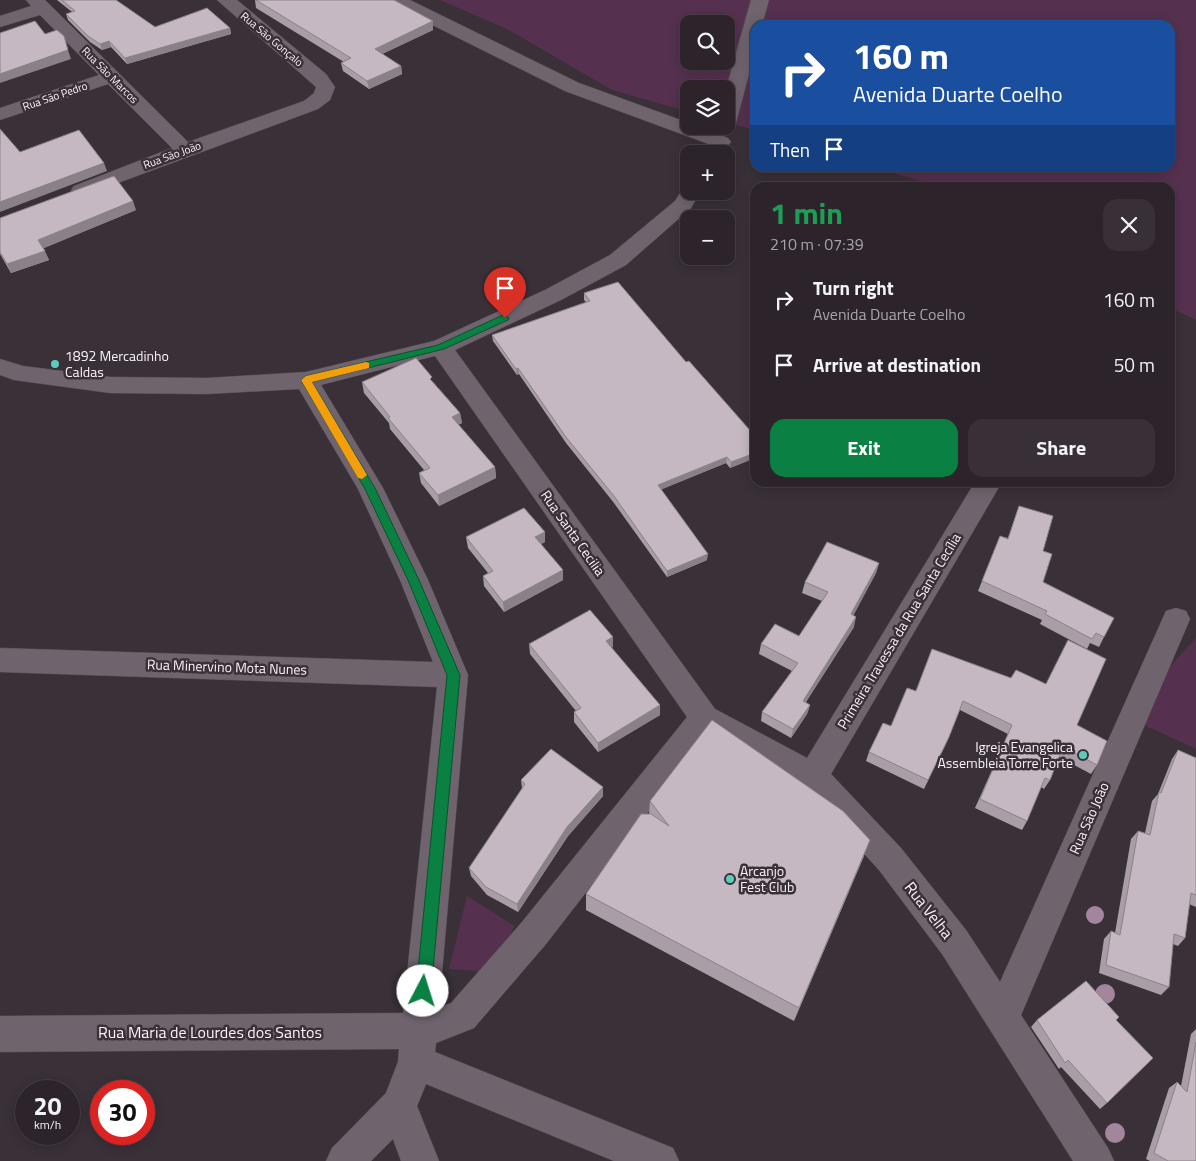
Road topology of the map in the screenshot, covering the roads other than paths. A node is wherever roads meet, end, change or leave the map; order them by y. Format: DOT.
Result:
graph roads {
  1 [pos="226,0"];
  2 [pos="396,0"];
  3 [pos="760,0"];
  4 [pos="39,4"];
  5 [pos="754,20"];
  6 [pos="0,22"];
  7 [pos="750,36"];
  8 [pos="111,77"];
  9 [pos="319,78"];
  10 [pos="0,114"];
  11 [pos="722,136"];
  12 [pos="185,150"];
  13 [pos="65,196"];
  14 [pos="686,200"];
  15 [pos="441,347"];
  16 [pos="0,367"];
  17 [pos="306,380"];
  18 [pos="986,487"];
  19 [pos="1176,620"];
  20 [pos="0,660"];
  21 [pos="454,675"];
  22 [pos="704,718"];
  23 [pos="813,776"];
  24 [pos="1002,1016"];
  25 [pos="0,1034"];
  26 [pos="418,1046"];
  27 [pos="399,1106"];
  28 [pos="345,1161"];
  29 [pos="420,1161"];
  30 [pos="660,1161"];
  31 [pos="1095,1161"];
  1 -- 9 [label="street, Rua São Gonçalo"];
  2 -- 11 [label="street"];
  3 -- 5 [label="street"];
  4 -- 6 [label="street"];
  4 -- 8 [label="street, Rua São Marcos"];
  7 -- 11 [label="street"];
  8 -- 10 [label="street, Rua São Pedro"];
  8 -- 12 [label="street, Rua São Marcos"];
  9 -- 12 [label="street, Rua São João"];
  12 -- 13 [label="street, Rua São João"];
  14 -- 15 [label="street"];
  15 -- 17 [label="street"];
  15 -- 22 [label="street, Rua Santa Cecilia"];
  16 -- 17 [label="street"];
  17 -- 21 [label="street"];
  18 -- 23 [label="street, Primeira Travessa da Rua Santa Cecília"];
  19 -- 24 [label="street, Rua São João"];
  20 -- 21 [label="street, Rua Minervino Mota Nunes"];
  21 -- 26 [label="street"];
  22 -- 23 [label="street, Rua Velha"];
  22 -- 26 [label="street"];
  23 -- 24 [label="street, Rua Velha"];
  24 -- 31 [label="street, Rua Velha"];
  25 -- 26 [label="street, Rua Maria de Lourdes dos Santos"];
  26 -- 27 [label="street"];
  26 -- 30 [label="street"];
  27 -- 28 [label="street"];
  27 -- 29 [label="street"];
}
